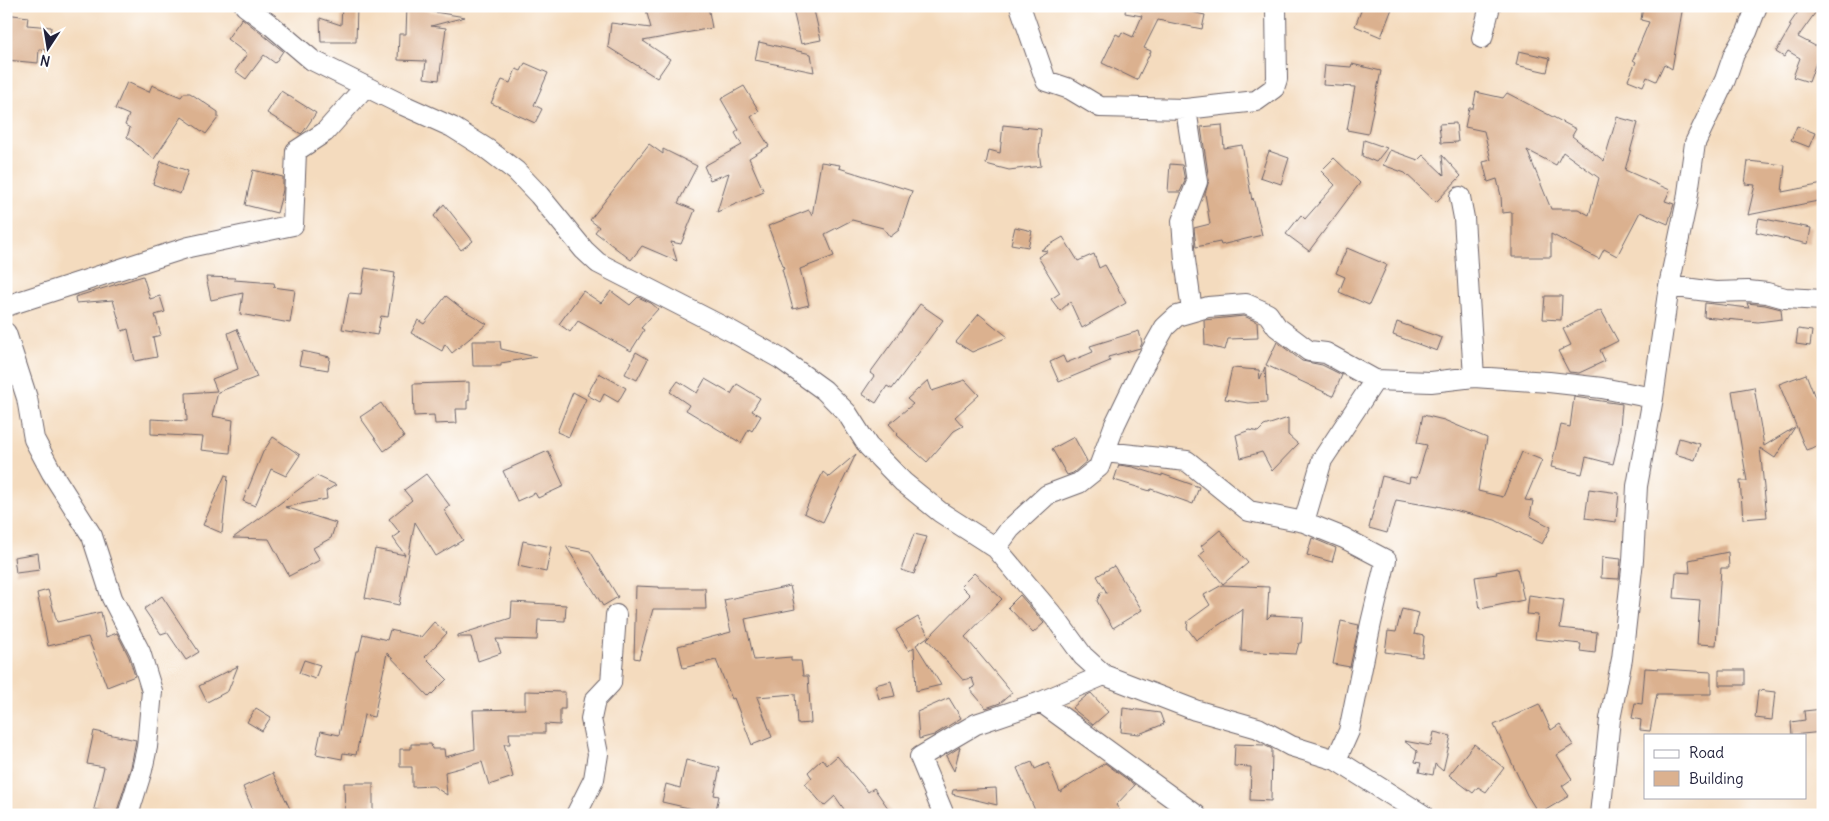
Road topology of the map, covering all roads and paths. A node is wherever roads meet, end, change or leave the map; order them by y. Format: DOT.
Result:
graph roads {
  1 [pos="245,6"];
  2 [pos="1020,6"];
  3 [pos="1276,6"];
  4 [pos="1490,6"];
  5 [pos="1757,6"];
  6 [pos="1482,38"];
  7 [pos="365,87"];
  8 [pos="1186,109"];
  9 [pos="1460,197"];
  10 [pos="1669,286"];
  11 [pos="1823,300"];
  12 [pos="6,306"];
  13 [pos="1192,311"];
  14 [pos="6,333"];
  15 [pos="1474,378"];
  16 [pos="1375,380"];
  17 [pos="1653,398"];
  18 [pos="1105,452"];
  19 [pos="1304,522"];
  20 [pos="996,548"];
  21 [pos="616,615"];
  22 [pos="1104,675"];
  23 [pos="1040,702"];
  24 [pos="1336,760"];
  25 [pos="128,815"];
  26 [pos="576,815"];
  27 [pos="944,815"];
  28 [pos="1196,815"];
  29 [pos="1423,815"];
  30 [pos="1600,815"];
  1 -- 7 [label="street"];
  2 -- 8 [label="street"];
  3 -- 8 [label="street"];
  4 -- 6 [label="street"];
  5 -- 10 [label="street"];
  7 -- 12 [label="street"];
  7 -- 20 [label="street"];
  8 -- 13 [label="street"];
  9 -- 15 [label="street"];
  10 -- 11 [label="street"];
  10 -- 17 [label="street"];
  13 -- 16 [label="street"];
  13 -- 18 [label="street"];
  14 -- 25 [label="street"];
  15 -- 16 [label="street"];
  15 -- 17 [label="street"];
  16 -- 19 [label="street"];
  17 -- 30 [label="street"];
  18 -- 19 [label="street"];
  18 -- 20 [label="street"];
  19 -- 24 [label="street"];
  20 -- 22 [label="street"];
  21 -- 26 [label="street"];
  22 -- 23 [label="street"];
  22 -- 24 [label="street"];
  23 -- 27 [label="street"];
  23 -- 28 [label="street"];
  24 -- 29 [label="street"];
}
